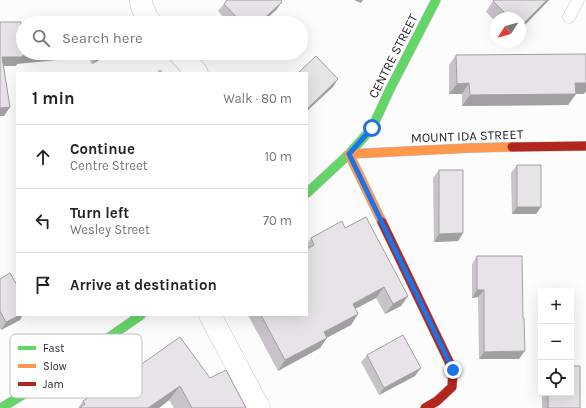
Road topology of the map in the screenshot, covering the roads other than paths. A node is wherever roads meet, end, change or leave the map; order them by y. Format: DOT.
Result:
graph roads {
  1 [pos="141,0"];
  2 [pos="436,0"];
  3 [pos="578,0"];
  4 [pos="147,16"];
  5 [pos="569,17"];
  6 [pos="185,60"];
  7 [pos="196,72"];
  8 [pos="586,146"];
  9 [pos="349,154"];
  10 [pos="308,192"];
  11 [pos="140,316"];
  12 [pos="211,316"];
  13 [pos="114,334"];
  14 [pos="17,398"];
  15 [pos="1,408"];
  16 [pos="259,408"];
  17 [pos="425,408"];
  1 -- 4 [label="street"];
  2 -- 9 [label="street, CENTRE STREET"];
  3 -- 5 [label="lane"];
  6 -- 7 [label="street"];
  8 -- 9 [label="street, MOUNT IDA STREET"];
  9 -- 10 [label="street, CENTRE STREET"];
  9 -- 17 [label="street"];
  11 -- 13 [label="street"];
  12 -- 16 [label="street"];
  14 -- 15 [label="street"];
}
